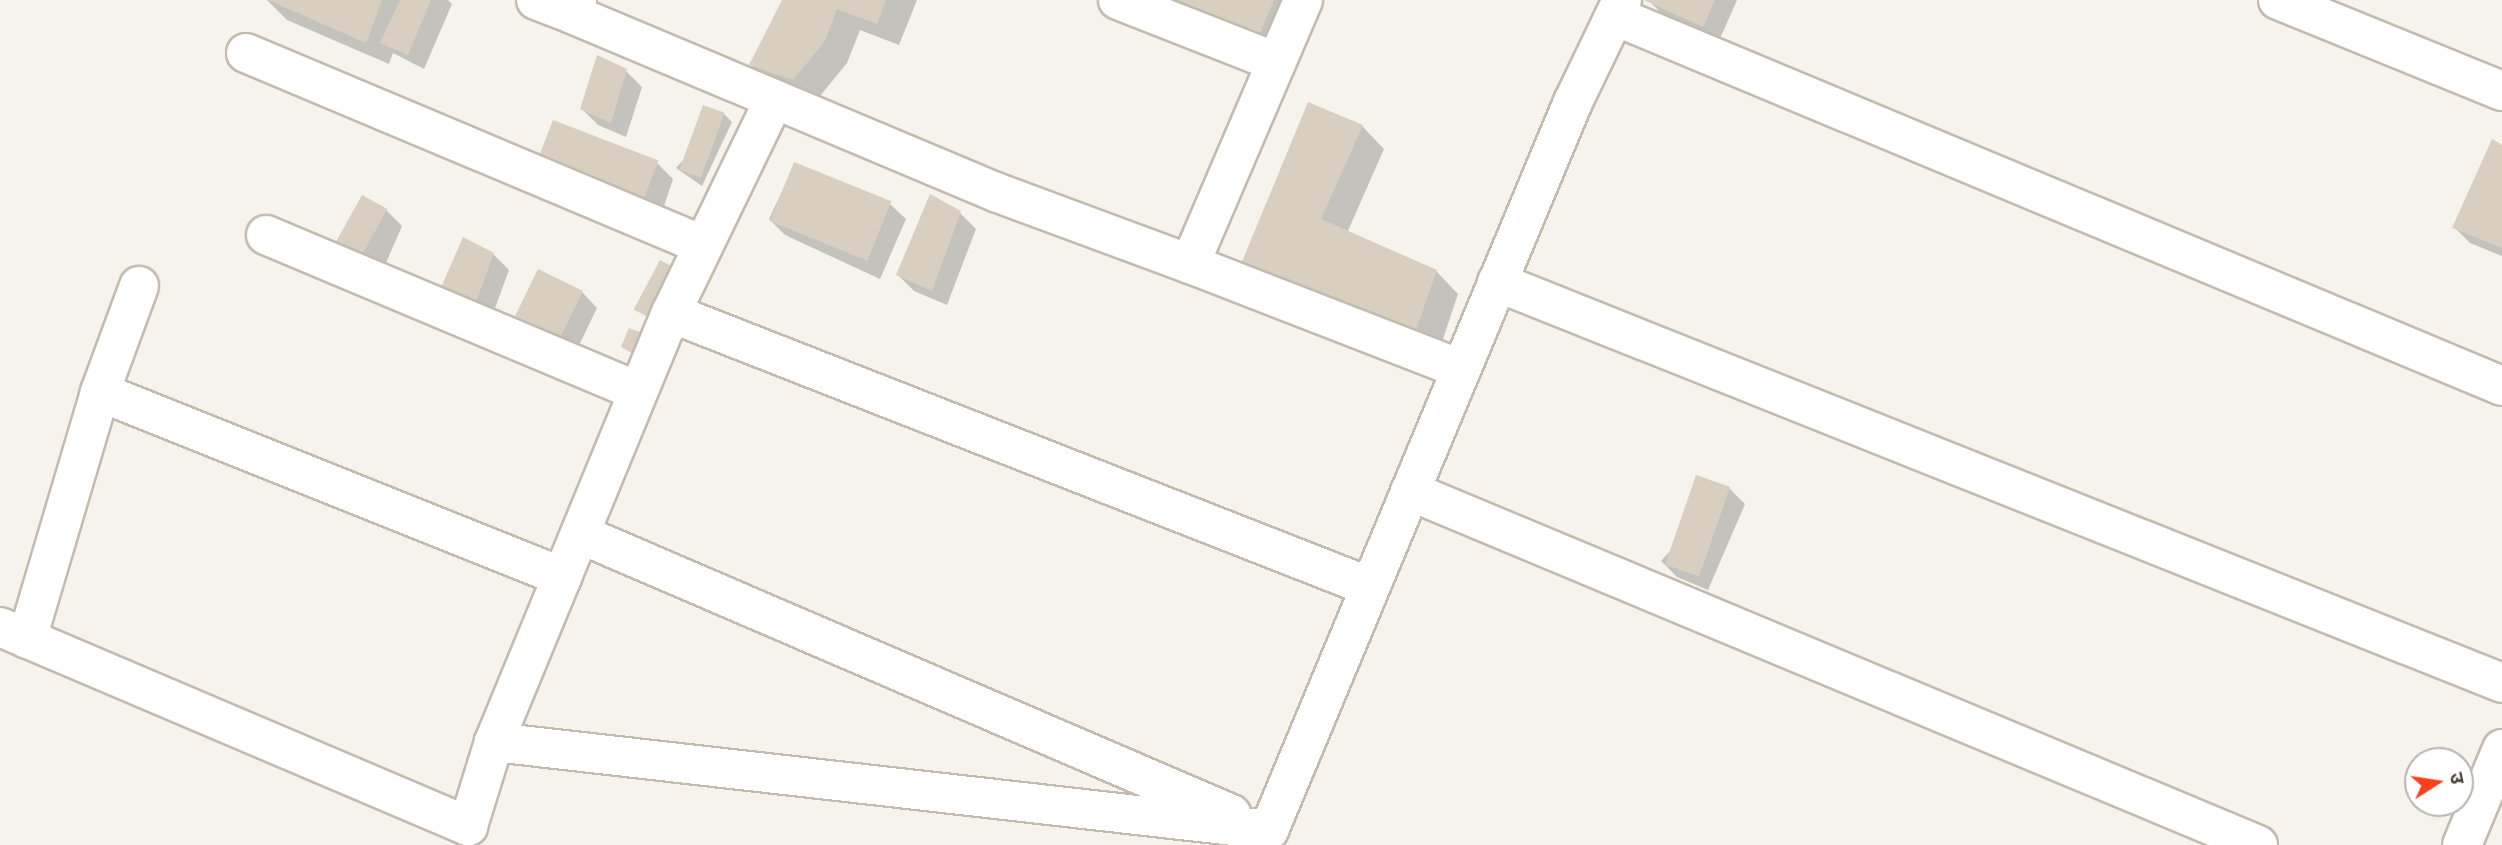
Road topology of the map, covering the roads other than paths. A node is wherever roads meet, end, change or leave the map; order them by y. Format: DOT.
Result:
graph roads {
  1 [pos="536,0"];
  2 [pos="1118,0"];
  3 [pos="1303,0"];
  4 [pos="2278,0"];
  5 [pos="575,7"];
  6 [pos="1619,8"];
  7 [pos="246,53"];
  8 [pos="1276,62"];
  9 [pos="2502,91"];
  10 [pos="774,100"];
  11 [pos="266,234"];
  12 [pos="702,245"];
  13 [pos="1190,264"];
  14 [pos="1497,282"];
  15 [pos="139,286"];
  16 [pos="671,313"];
  17 [pos="1461,369"];
  18 [pos="2502,386"];
  19 [pos="638,391"];
  20 [pos="100,392"];
  21 [pos="1410,491"];
  22 [pos="580,534"];
  23 [pos="562,577"];
  24 [pos="1370,587"];
  25 [pos="14,633"];
  26 [pos="2502,683"];
  27 [pos="494,742"];
  28 [pos="2502,749"];
  29 [pos="1269,830"];
  30 [pos="2258,845"];
  31 [pos="2462,845"];
  1 -- 5 [label="street"];
  2 -- 8 [label="street"];
  3 -- 8 [label="street"];
  4 -- 9 [label="street"];
  5 -- 10 [label="street"];
  6 -- 14 [label="street"];
  6 -- 18 [label="street"];
  7 -- 12 [label="street"];
  8 -- 13 [label="street"];
  10 -- 12 [label="street"];
  10 -- 13 [label="street"];
  11 -- 19 [label="street"];
  12 -- 16 [label="street"];
  13 -- 17 [label="street"];
  14 -- 17 [label="street"];
  14 -- 26 [label="street"];
  15 -- 20 [label="street"];
  16 -- 19 [label="street"];
  16 -- 24 [label="street"];
  17 -- 21 [label="street"];
  19 -- 22 [label="street"];
  20 -- 23 [label="street"];
  20 -- 25 [label="street"];
  21 -- 24 [label="street"];
  21 -- 30 [label="street"];
  22 -- 23 [label="street"];
  22 -- 29 [label="street"];
  23 -- 27 [label="street"];
  24 -- 29 [label="street"];
  25 -- 27 [label="street"];
  27 -- 29 [label="street"];
  28 -- 31 [label="street"];
}
